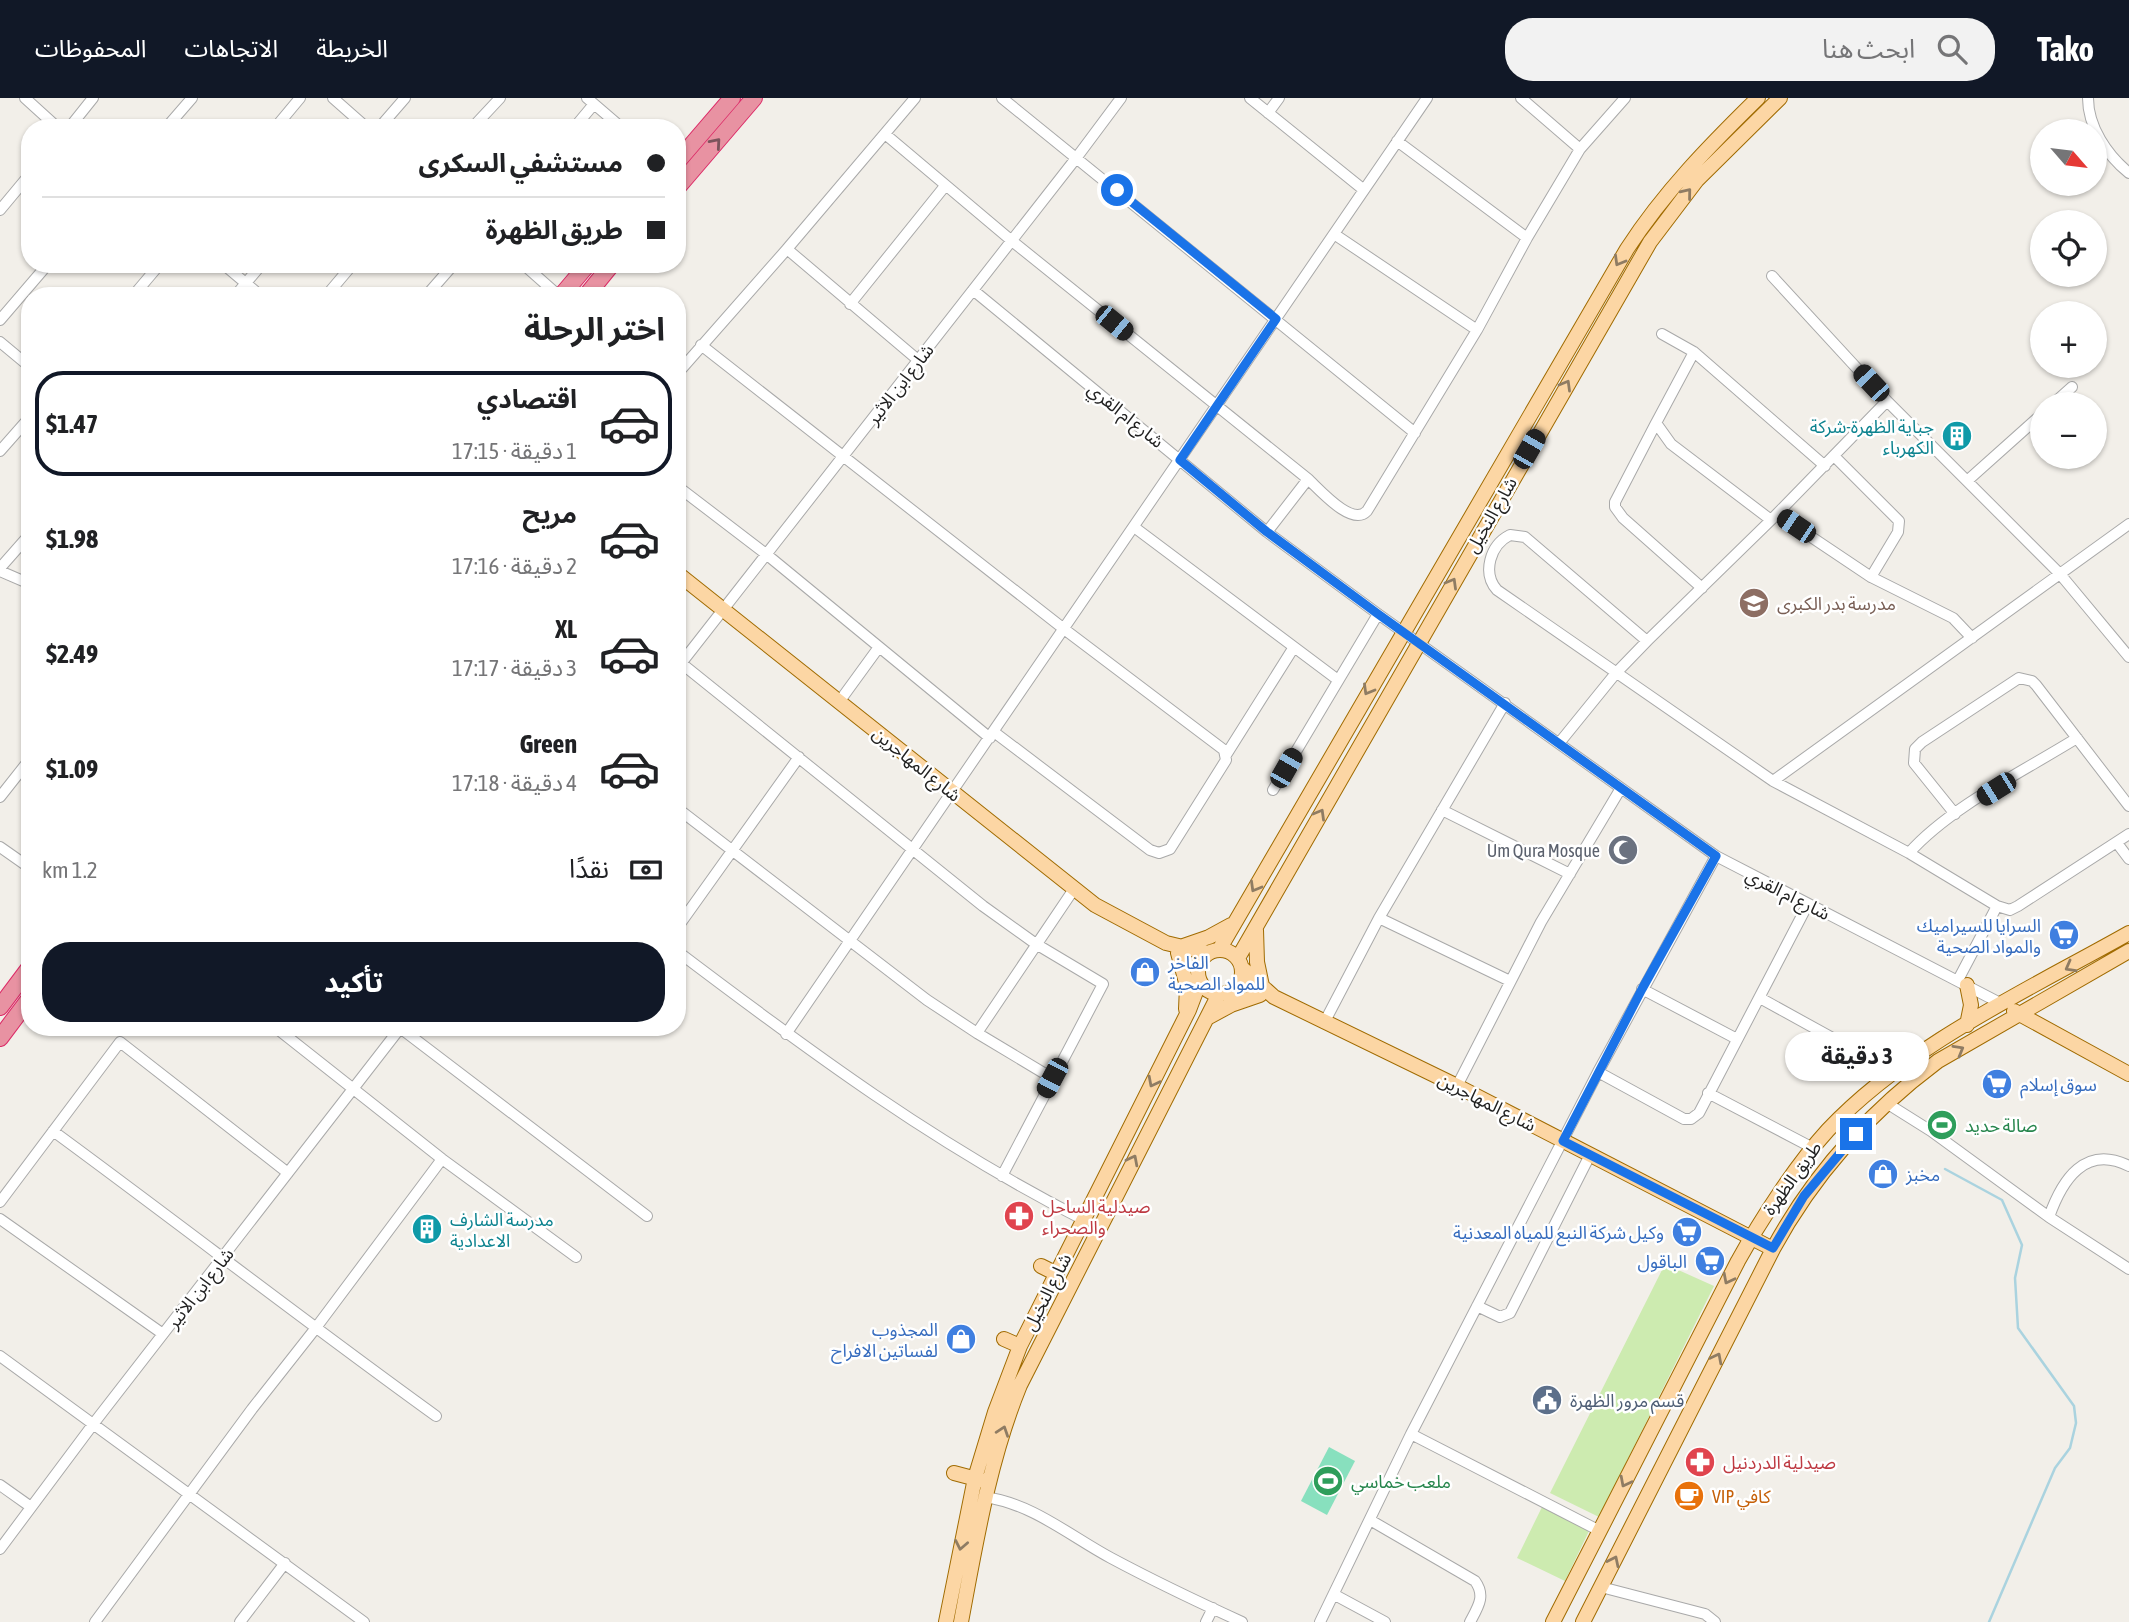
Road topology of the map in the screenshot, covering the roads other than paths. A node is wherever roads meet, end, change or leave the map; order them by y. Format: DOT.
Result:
graph roads {
  1 [pos="25,98"];
  2 [pos="93,98"];
  3 [pos="192,98"];
  4 [pos="300,98"];
  5 [pos="333,98"];
  6 [pos="405,98"];
  7 [pos="500,98"];
  8 [pos="732,98"];
  9 [pos="754,98"];
  10 [pos="915,98"];
  11 [pos="1002,98"];
  12 [pos="1121,98"];
  13 [pos="1250,98"];
  14 [pos="1279,98"];
  15 [pos="1427,98"];
  16 [pos="1521,98"];
  17 [pos="1625,98"];
  18 [pos="1758,98"];
  19 [pos="1780,98"];
  20 [pos="2088,98"];
  21 [pos="591,101"];
  22 [pos="1268,113"];
  23 [pos="48,119"];
  24 [pos="76,119"];
  25 [pos="174,119"];
  26 [pos="282,119"];
  27 [pos="357,119"];
  28 [pos="387,119"];
  29 [pos="480,119"];
  30 [pos="579,119"];
  31 [pos="612,119"];
  32 [pos="885,134"];
  33 [pos="1398,141"];
  34 [pos="1580,149"];
  35 [pos="686,152"];
  36 [pos="1077,157"];
  37 [pos="2129,173"];
  38 [pos="686,177"];
  39 [pos="21,185"];
  40 [pos="945,186"];
  41 [pos="1364,190"];
  42 [pos="0,210"];
  43 [pos="1334,234"];
  44 [pos="1527,238"];
  45 [pos="1012,241"];
  46 [pos="787,248"];
  47 [pos="40,273"];
  48 [pos="152,273"];
  49 [pos="234,273"];
  50 [pos="254,273"];
  51 [pos="345,273"];
  52 [pos="446,273"];
  53 [pos="533,273"];
  54 [pos="580,273"];
  55 [pos="605,273"];
  56 [pos="1772,276"];
  57 [pos="246,283"];
  58 [pos="28,287"];
  59 [pos="141,287"];
  60 [pos="243,287"];
  61 [pos="251,287"];
  62 [pos="334,287"];
  63 [pos="434,287"];
  64 [pos="550,287"];
  65 [pos="568,287"];
  66 [pos="593,287"];
  67 [pos="973,290"];
  68 [pos="21,296"];
  69 [pos="850,304"];
  70 [pos="1276,319"];
  71 [pos="0,320"];
  72 [pos="1477,330"];
  73 [pos="1662,334"];
  74 [pos="0,342"];
  75 [pos="701,345"];
  76 [pos="1694,352"];
  77 [pos="21,360"];
  78 [pos="918,360"];
  79 [pos="686,363"];
  80 [pos="2072,387"];
  81 [pos="2066,392"];
  82 [pos="1887,401"];
  83 [pos="1217,406"];
  84 [pos="1656,423"];
  85 [pos="2030,425"];
  86 [pos="21,428"];
  87 [pos="1415,433"];
  88 [pos="0,452"];
  89 [pos="843,456"];
  90 [pos="1834,456"];
  91 [pos="1180,460"];
  92 [pos="1825,466"];
  93 [pos="1308,479"];
  94 [pos="1967,481"];
  95 [pos="686,493"];
  96 [pos="1774,517"];
  97 [pos="2129,524"];
  98 [pos="1134,527"];
  99 [pos="1267,532"];
  100 [pos="21,545"];
  101 [pos="766,554"];
  102 [pos="0,570"];
  103 [pos="2060,574"];
  104 [pos="1871,577"];
  105 [pos="21,580"];
  106 [pos="686,580"];
  107 [pos="1702,588"];
  108 [pos="723,609"];
  109 [pos="1378,614"];
  110 [pos="1064,629"];
  111 [pos="1402,631"];
  112 [pos="1972,638"];
  113 [pos="1647,641"];
  114 [pos="1418,642"];
  115 [pos="879,647"];
  116 [pos="1294,647"];
  117 [pos="686,657"];
  118 [pos="2129,657"];
  119 [pos="686,671"];
  120 [pos="1616,673"];
  121 [pos="1338,680"];
  122 [pos="839,702"];
  123 [pos="1505,703"];
  124 [pos="992,735"];
  125 [pos="2077,738"];
  126 [pos="1560,742"];
  127 [pos="1226,755"];
  128 [pos="799,757"];
  129 [pos="21,770"];
  130 [pos="1773,780"];
  131 [pos="1621,788"];
  132 [pos="1273,790"];
  133 [pos="953,793"];
  134 [pos="0,797"];
  135 [pos="2129,806"];
  136 [pos="1442,810"];
  137 [pos="1955,814"];
  138 [pos="686,815"];
  139 [pos="2129,834"];
  140 [pos="2117,843"];
  141 [pos="0,847"];
  142 [pos="914,849"];
  143 [pos="733,850"];
  144 [pos="1909,853"];
  145 [pos="1716,856"];
  146 [pos="2129,859"];
  147 [pos="21,862"];
  148 [pos="1570,874"];
  149 [pos="1073,889"];
  150 [pos="1808,904"];
  151 [pos="1997,906"];
  152 [pos="686,915"];
  153 [pos="1378,918"];
  154 [pos="1233,924"];
  155 [pos="1257,925"];
  156 [pos="2129,933"];
  157 [pos="850,939"];
  158 [pos="1037,944"];
  159 [pos="1180,950"];
  160 [pos="1213,951"];
  161 [pos="2129,951"];
  162 [pos="686,958"];
  163 [pos="1240,963"];
  164 [pos="1199,976"];
  165 [pos="21,979"];
  166 [pos="1510,981"];
  167 [pos="1962,982"];
  168 [pos="1642,989"];
  169 [pos="1225,992"];
  170 [pos="1266,993"];
  171 [pos="1760,998"];
  172 [pos="2002,1004"];
  173 [pos="0,1007"];
  174 [pos="21,1010"];
  175 [pos="2019,1014"];
  176 [pos="1204,1020"];
  177 [pos="1184,1021"];
  178 [pos="1324,1023"];
  179 [pos="1967,1025"];
  180 [pos="977,1033"];
  181 [pos="786,1034"];
  182 [pos="286,1036"];
  183 [pos="394,1036"];
  184 [pos="410,1036"];
  185 [pos="0,1038"];
  186 [pos="1737,1039"];
  187 [pos="1847,1046"];
  188 [pos="1598,1072"];
  189 [pos="2129,1074"];
  190 [pos="1052,1078"];
  191 [pos="1457,1086"];
  192 [pos="353,1090"];
  193 [pos="1708,1093"];
  194 [pos="1888,1104"];
  195 [pos="53,1131"];
  196 [pos="1563,1141"];
  197 [pos="1813,1148"];
  198 [pos="1590,1155"];
  199 [pos="442,1159"];
  200 [pos="2129,1166"];
  201 [pos="288,1174"];
  202 [pos="1002,1177"];
  203 [pos="0,1202"];
  204 [pos="646,1216"];
  205 [pos="2049,1217"];
  206 [pos="0,1219"];
  207 [pos="1083,1220"];
  208 [pos="1751,1238"];
  209 [pos="1773,1248"];
  210 [pos="223,1257"];
  211 [pos="576,1257"];
  212 [pos="1041,1266"];
  213 [pos="2129,1269"];
  214 [pos="1057,1274"];
  215 [pos="1477,1306"];
  216 [pos="315,1329"];
  217 [pos="163,1334"];
  218 [pos="1004,1339"];
  219 [pos="1020,1346"];
  220 [pos="0,1356"];
  221 [pos="436,1416"];
  222 [pos="94,1423"];
  223 [pos="1411,1434"];
  224 [pos="954,1473"];
  225 [pos="0,1485"];
  226 [pos="983,1486"];
  227 [pos="190,1493"];
  228 [pos="31,1507"];
  229 [pos="1370,1520"];
  230 [pos="1600,1531"];
  231 [pos="0,1549"];
  232 [pos="285,1563"];
  233 [pos="1601,1587"];
  234 [pos="1335,1595"];
  235 [pos="1213,1608"];
  236 [pos="95,1622"];
  237 [pos="240,1622"];
  238 [pos="364,1622"];
  239 [pos="946,1622"];
  240 [pos="961,1622"];
  241 [pos="1206,1622"];
  242 [pos="1242,1622"];
  243 [pos="1320,1622"];
  244 [pos="1385,1622"];
  245 [pos="1470,1622"];
  246 [pos="1553,1622"];
  247 [pos="1583,1622"];
  248 [pos="1715,1622"];
  1 -- 23 [label="street"];
  2 -- 24 [label="street"];
  3 -- 25 [label="street"];
  4 -- 26 [label="street"];
  5 -- 27 [label="street"];
  6 -- 28 [label="street"];
  7 -- 29 [label="street"];
  8 -- 35 [label="highway"];
  38 -- 9 [label="highway, one-way"];
  10 -- 32 [label="street"];
  11 -- 36 [label="street"];
  12 -- 36 [label="street, شارع ابن الاثير"];
  13 -- 22 [label="street"];
  14 -- 22 [label="street"];
  15 -- 33 [label="street"];
  16 -- 34 [label="street"];
  17 -- 34 [label="street"];
  18 -- 111 [label="main road, شارع النخيل, one-way"];
  114 -- 19 [label="main road, شارع النخيل, one-way"];
  20 -- 37 [label="street"];
  21 -- 30 [label="street"];
  21 -- 31 [label="street"];
  22 -- 41 [label="street"];
  32 -- 40 [label="street"];
  32 -- 46 [label="street"];
  33 -- 41 [label="street"];
  33 -- 44 [label="street"];
  34 -- 44 [label="street"];
  36 -- 45 [label="street, شارع ابن الاثير"];
  36 -- 70 [label="street"];
  39 -- 42 [label="street"];
  40 -- 45 [label="street"];
  40 -- 69 [label="street"];
  41 -- 43 [label="street"];
  43 -- 70 [label="street"];
  43 -- 72 [label="street"];
  44 -- 72 [label="street"];
  45 -- 67 [label="street, شارع ابن الاثير"];
  45 -- 83 [label="street"];
  46 -- 69 [label="street"];
  46 -- 75 [label="street"];
  47 -- 58 [label="street"];
  48 -- 59 [label="street"];
  49 -- 57 [label="street"];
  50 -- 57 [label="street"];
  51 -- 62 [label="street"];
  52 -- 63 [label="street"];
  53 -- 64 [label="street"];
  54 -- 65 [label="highway"];
  55 -- 66 [label="highway"];
  56 -- 82 [label="street"];
  57 -- 60 [label="street"];
  57 -- 61 [label="street"];
  67 -- 78 [label="street, شارع ابن الاثير"];
  67 -- 91 [label="street, شارع ام القري"];
  68 -- 71 [label="street"];
  69 -- 78 [label="street"];
  70 -- 83 [label="street"];
  70 -- 87 [label="street"];
  72 -- 87 [label="street"];
  73 -- 76 [label="street"];
  74 -- 77 [label="street"];
  75 -- 79 [label="street"];
  75 -- 89 [label="street"];
  76 -- 84 [label="street"];
  76 -- 92 [label="street"];
  78 -- 89 [label="street, شارع ابن الاثير"];
  80 -- 81 [label="street"];
  82 -- 90 [label="street"];
  82 -- 94 [label="street"];
  83 -- 91 [label="street"];
  83 -- 93 [label="street"];
  84 -- 96 [label="street"];
  84 -- 107 [label="street"];
  85 -- 94 [label="street"];
  86 -- 88 [label="street"];
  87 -- 93 [label="street"];
  89 -- 101 [label="street, شارع ابن الاثير"];
  89 -- 110 [label="street"];
  90 -- 92 [label="street"];
  90 -- 104 [label="street"];
  91 -- 98 [label="street"];
  91 -- 99 [label="street, شارع ام القري"];
  92 -- 96 [label="street"];
  93 -- 99 [label="street"];
  94 -- 103 [label="street"];
  95 -- 101 [label="street"];
  96 -- 104 [label="street"];
  96 -- 107 [label="street"];
  97 -- 103 [label="street"];
  98 -- 110 [label="street"];
  98 -- 116 [label="street"];
  99 -- 109 [label="street, شارع ام القري"];
  100 -- 102 [label="street"];
  101 -- 108 [label="street, شارع ابن الاثير"];
  101 -- 115 [label="street"];
  102 -- 105 [label="street"];
  103 -- 112 [label="street"];
  103 -- 118 [label="street"];
  104 -- 112 [label="street"];
  106 -- 108 [label="main road, شارع المهاجرين"];
  107 -- 113 [label="street"];
  108 -- 117 [label="street, شارع ابن الاثير"];
  108 -- 122 [label="main road, شارع المهاجرين"];
  109 -- 111 [label="street, شارع ام القري"];
  109 -- 121 [label="street"];
  110 -- 124 [label="street"];
  110 -- 127 [label="street"];
  111 -- 114 [label="street, شارع ام القري"];
  111 -- 154 [label="main road, شارع النخيل, one-way"];
  112 -- 130 [label="street"];
  113 -- 120 [label="street"];
  113 -- 120 [label="street"];
  114 -- 123 [label="street, شارع ام القري"];
  155 -- 114 [label="main road, شارع النخيل, one-way"];
  115 -- 122 [label="street"];
  115 -- 124 [label="street"];
  116 -- 121 [label="street"];
  116 -- 127 [label="street"];
  119 -- 128 [label="street"];
  120 -- 126 [label="street"];
  120 -- 130 [label="street"];
  121 -- 132 [label="street"];
  122 -- 133 [label="main road, شارع المهاجرين"];
  123 -- 126 [label="street, شارع ام القري"];
  123 -- 136 [label="street"];
  124 -- 127 [label="street"];
  124 -- 133 [label="street"];
  125 -- 135 [label="street"];
  125 -- 137 [label="street"];
  125 -- 137 [label="street"];
  126 -- 131 [label="street, شارع ام القري"];
  128 -- 142 [label="street"];
  128 -- 143 [label="street"];
  129 -- 134 [label="street"];
  130 -- 144 [label="street"];
  131 -- 145 [label="street, شارع ام القري"];
  131 -- 148 [label="street"];
  133 -- 142 [label="street"];
  133 -- 149 [label="main road, شارع المهاجرين"];
  136 -- 148 [label="street"];
  136 -- 153 [label="street"];
  137 -- 144 [label="street"];
  138 -- 143 [label="street"];
  139 -- 140 [label="street"];
  140 -- 146 [label="street"];
  140 -- 151 [label="street"];
  141 -- 147 [label="street"];
  142 -- 157 [label="street"];
  142 -- 158 [label="street"];
  143 -- 152 [label="street"];
  143 -- 157 [label="street"];
  144 -- 151 [label="street"];
  145 -- 150 [label="street, شارع ام القري"];
  145 -- 168 [label="street"];
  148 -- 166 [label="street"];
  149 -- 158 [label="street"];
  149 -- 159 [label="main road, شارع المهاجرين"];
  150 -- 167 [label="street, شارع ام القري"];
  150 -- 171 [label="street"];
  151 -- 167 [label="street"];
  153 -- 166 [label="street"];
  153 -- 178 [label="street"];
  154 -- 159 [label="main road"];
  154 -- 160 [label="main road, شارع النخيل"];
  155 -- 163 [label="main road, شارع النخيل"];
  155 -- 170 [label="main road"];
  156 -- 172 [label="main road, طريق الظهرة, one-way"];
  157 -- 180 [label="street"];
  157 -- 181 [label="street"];
  158 -- 180 [label="street"];
  158 -- 190 [label="street"];
  159 -- 160 [label="main road, شارع المهاجرين"];
  159 -- 164 [label="main road, شارع المهاجرين"];
  159 -- 177 [label="main road"];
  160 -- 163 [label="main road"];
  160 -- 164 [label="main road"];
  161 -- 175 [label="main road, طريق الظهرة"];
  162 -- 181 [label="street"];
  163 -- 169 [label="main road"];
  163 -- 170 [label="main road, شارع المهاجرين"];
  164 -- 169 [label="main road"];
  164 -- 177 [label="main road, شارع النخيل"];
  165 -- 173 [label="highway"];
  166 -- 191 [label="street"];
  167 -- 172 [label="street, شارع ام القري"];
  167 -- 179 [label="main road"];
  168 -- 186 [label="street"];
  168 -- 188 [label="street"];
  169 -- 170 [label="main road, شارع المهاجرين"];
  169 -- 176 [label="main road, شارع النخيل"];
  170 -- 176 [label="main road"];
  170 -- 178 [label="main road, شارع المهاجرين"];
  171 -- 186 [label="street"];
  171 -- 187 [label="street"];
  172 -- 175 [label="main road, شارع ام القري"];
  172 -- 179 [label="main road, طريق الظهرة"];
  174 -- 185 [label="highway"];
  175 -- 189 [label="main road, شارع ام القري"];
  194 -- 175 [label="main road, طريق الظهرة, one-way"];
  226 -- 176 [label="main road, شارع النخيل, one-way"];
  177 -- 207 [label="main road, شارع النخيل, one-way"];
  178 -- 191 [label="main road, شارع المهاجرين"];
  179 -- 197 [label="main road, طريق الظهرة"];
  180 -- 190 [label="street"];
  181 -- 202 [label="street"];
  182 -- 192 [label="street"];
  183 -- 192 [label="street, شارع ابن الاثير"];
  184 -- 204 [label="street"];
  186 -- 193 [label="street"];
  188 -- 193 [label="street"];
  188 -- 196 [label="street"];
  190 -- 202 [label="street"];
  191 -- 196 [label="main road, شارع المهاجرين"];
  192 -- 199 [label="street"];
  192 -- 201 [label="street, شارع ابن الاثير"];
  193 -- 197 [label="street"];
  194 -- 205 [label="street"];
  194 -- 209 [label="main road, طريق الظهرة"];
  195 -- 201 [label="street"];
  195 -- 203 [label="street"];
  195 -- 210 [label="street"];
  196 -- 198 [label="main road, شارع المهاجرين"];
  196 -- 215 [label="street"];
  197 -- 208 [label="main road, طريق الظهرة"];
  198 -- 208 [label="main road, شارع المهاجرين"];
  198 -- 215 [label="street"];
  199 -- 211 [label="street"];
  199 -- 216 [label="street"];
  200 -- 205 [label="street"];
  201 -- 210 [label="street, شارع ابن الاثير"];
  202 -- 207 [label="street"];
  205 -- 213 [label="street"];
  206 -- 217 [label="street"];
  207 -- 214 [label="main road, شارع النخيل"];
  208 -- 209 [label="main road, شارع المهاجرين"];
  208 -- 230 [label="main road, طريق الظهرة, one-way"];
  233 -- 209 [label="main road, طريق الظهرة, one-way"];
  210 -- 216 [label="street"];
  210 -- 217 [label="street, شارع ابن الاثير"];
  212 -- 214 [label="main road"];
  214 -- 219 [label="main road, شارع النخيل"];
  215 -- 223 [label="street"];
  216 -- 221 [label="street"];
  216 -- 227 [label="street"];
  217 -- 222 [label="street, شارع ابن الاثير"];
  218 -- 219 [label="main road"];
  219 -- 226 [label="main road, شارع النخيل"];
  220 -- 222 [label="street"];
  222 -- 227 [label="street"];
  222 -- 228 [label="street, شارع ابن الاثير"];
  223 -- 229 [label="street"];
  223 -- 230 [label="street"];
  224 -- 226 [label="main road"];
  225 -- 228 [label="street"];
  226 -- 235 [label="street"];
  226 -- 239 [label="main road, شارع النخيل, one-way"];
  226 -- 240 [label="main road, شارع النخيل"];
  227 -- 232 [label="street"];
  227 -- 236 [label="street"];
  228 -- 231 [label="street, شارع ابن الاثير"];
  229 -- 234 [label="street"];
  229 -- 245 [label="street"];
  230 -- 246 [label="main road, طريق الظهرة"];
  232 -- 237 [label="street"];
  232 -- 238 [label="street"];
  233 -- 247 [label="main road, طريق الظهرة"];
  233 -- 248 [label="street"];
  234 -- 243 [label="street"];
  234 -- 244 [label="street"];
  235 -- 241 [label="street"];
  235 -- 242 [label="street"];
}
